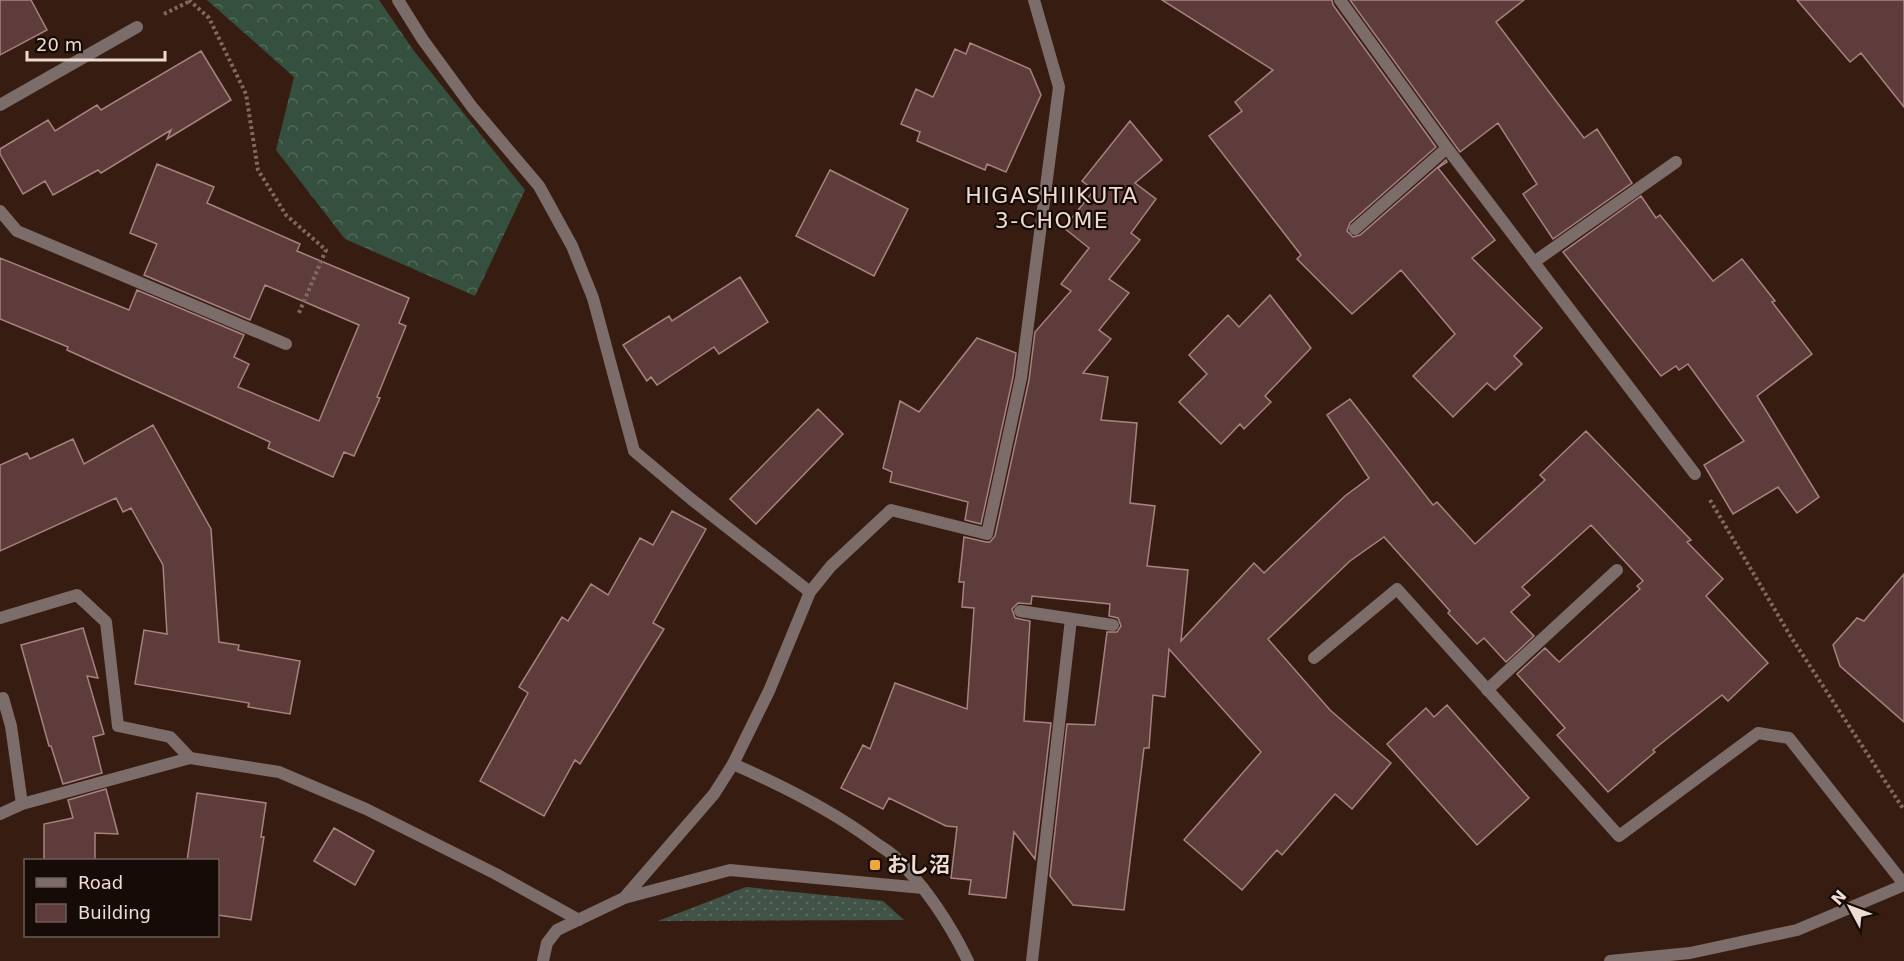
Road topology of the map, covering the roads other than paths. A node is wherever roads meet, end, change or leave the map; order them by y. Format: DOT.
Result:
graph roads {
  1 [pos="398,0"];
  2 [pos="1034,0"];
  3 [pos="1340,0"];
  4 [pos="137,27"];
  5 [pos="0,105"];
  6 [pos="1447,148"];
  7 [pos="1676,162"];
  8 [pos="0,212"];
  9 [pos="1355,229"];
  10 [pos="1534,262"];
  11 [pos="286,344"];
  12 [pos="1695,474"];
  13 [pos="1617,570"];
  14 [pos="810,592"];
  15 [pos="1020,611"];
  16 [pos="0,618"];
  17 [pos="1071,619"];
  18 [pos="1113,625"];
  19 [pos="1314,658"];
  20 [pos="1487,690"];
  21 [pos="3,698"];
  22 [pos="190,758"];
  23 [pos="733,764"];
  24 [pos="22,804"];
  25 [pos="0,814"];
  26 [pos="1904,884"];
  27 [pos="923,888"];
  28 [pos="624,898"];
  29 [pos="579,920"];
  30 [pos="543,961"];
  31 [pos="968,961"];
  32 [pos="1032,961"];
  33 [pos="1610,961"];
  1 -- 14 [label="street"];
  2 -- 14 [label="street"];
  3 -- 6 [label="street"];
  4 -- 5 [label="street"];
  6 -- 9 [label="street"];
  6 -- 10 [label="street"];
  7 -- 10 [label="street"];
  8 -- 11 [label="street"];
  10 -- 12 [label="street"];
  13 -- 20 [label="street"];
  14 -- 23 [label="street"];
  15 -- 17 [label="street"];
  16 -- 22 [label="street"];
  17 -- 18 [label="street"];
  17 -- 32 [label="street"];
  19 -- 20 [label="street"];
  20 -- 26 [label="street"];
  21 -- 24 [label="street"];
  22 -- 24 [label="street"];
  22 -- 29 [label="street"];
  23 -- 27 [label="street"];
  23 -- 28 [label="street"];
  24 -- 25 [label="street"];
  26 -- 33 [label="street"];
  27 -- 28 [label="street"];
  27 -- 31 [label="street"];
  28 -- 29 [label="street"];
  29 -- 30 [label="street"];
}
